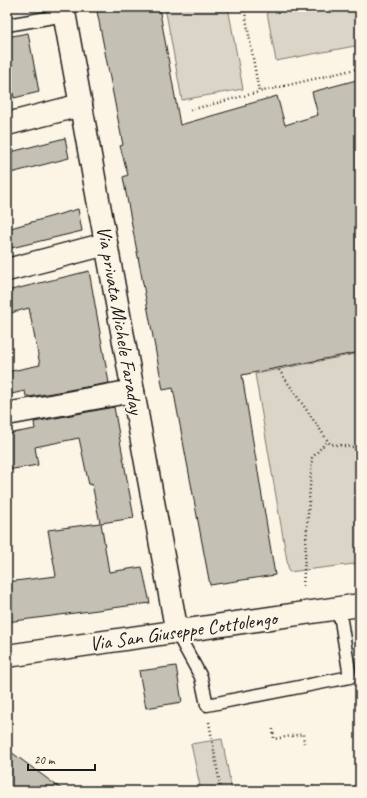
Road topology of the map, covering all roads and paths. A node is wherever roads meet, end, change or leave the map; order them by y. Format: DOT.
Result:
graph roads {
  1 [pos="244,7"];
  2 [pos="64,11"];
  3 [pos="7,25"];
  4 [pos="360,68"];
  5 [pos="259,92"];
  6 [pos="81,105"];
  7 [pos="190,110"];
  8 [pos="7,124"];
  9 [pos="106,244"];
  10 [pos="7,270"];
  11 [pos="279,370"];
  12 [pos="133,391"];
  13 [pos="7,414"];
  14 [pos="327,440"];
  15 [pos="360,448"];
  16 [pos="303,586"];
  17 [pos="360,605"];
  18 [pos="339,608"];
  19 [pos="177,633"];
  20 [pos="7,656"];
  21 [pos="207,705"];
  22 [pos="272,729"];
  23 [pos="304,743"];
  24 [pos="312,785"];
  25 [pos="221,791"];
  26 [pos="313,791"];
  1 -- 5 [label="path"];
  2 -- 3 [label="lane"];
  2 -- 6 [label="street, Via privata Michele Faraday"];
  4 -- 5 [label="path"];
  5 -- 7 [label="path"];
  6 -- 8 [label="street"];
  6 -- 9 [label="street, Via privata Michele Faraday"];
  9 -- 10 [label="street"];
  9 -- 12 [label="street, Via privata Michele Faraday"];
  11 -- 14 [label="path"];
  12 -- 13 [label="street"];
  12 -- 19 [label="street, Via privata Michele Faraday"];
  14 -- 15 [label="path"];
  14 -- 16 [label="path"];
  17 -- 18 [label="street, Via San Giuseppe Cottolengo"];
  18 -- 19 [label="street, Via San Giuseppe Cottolengo"];
  18 -- 21 [label="lane"];
  19 -- 20 [label="street, Via San Giuseppe Cottolengo"];
  19 -- 21 [label="lane"];
  21 -- 25 [label="path"];
  22 -- 23 [label="path"];
  24 -- 26 [label="path"];
}
